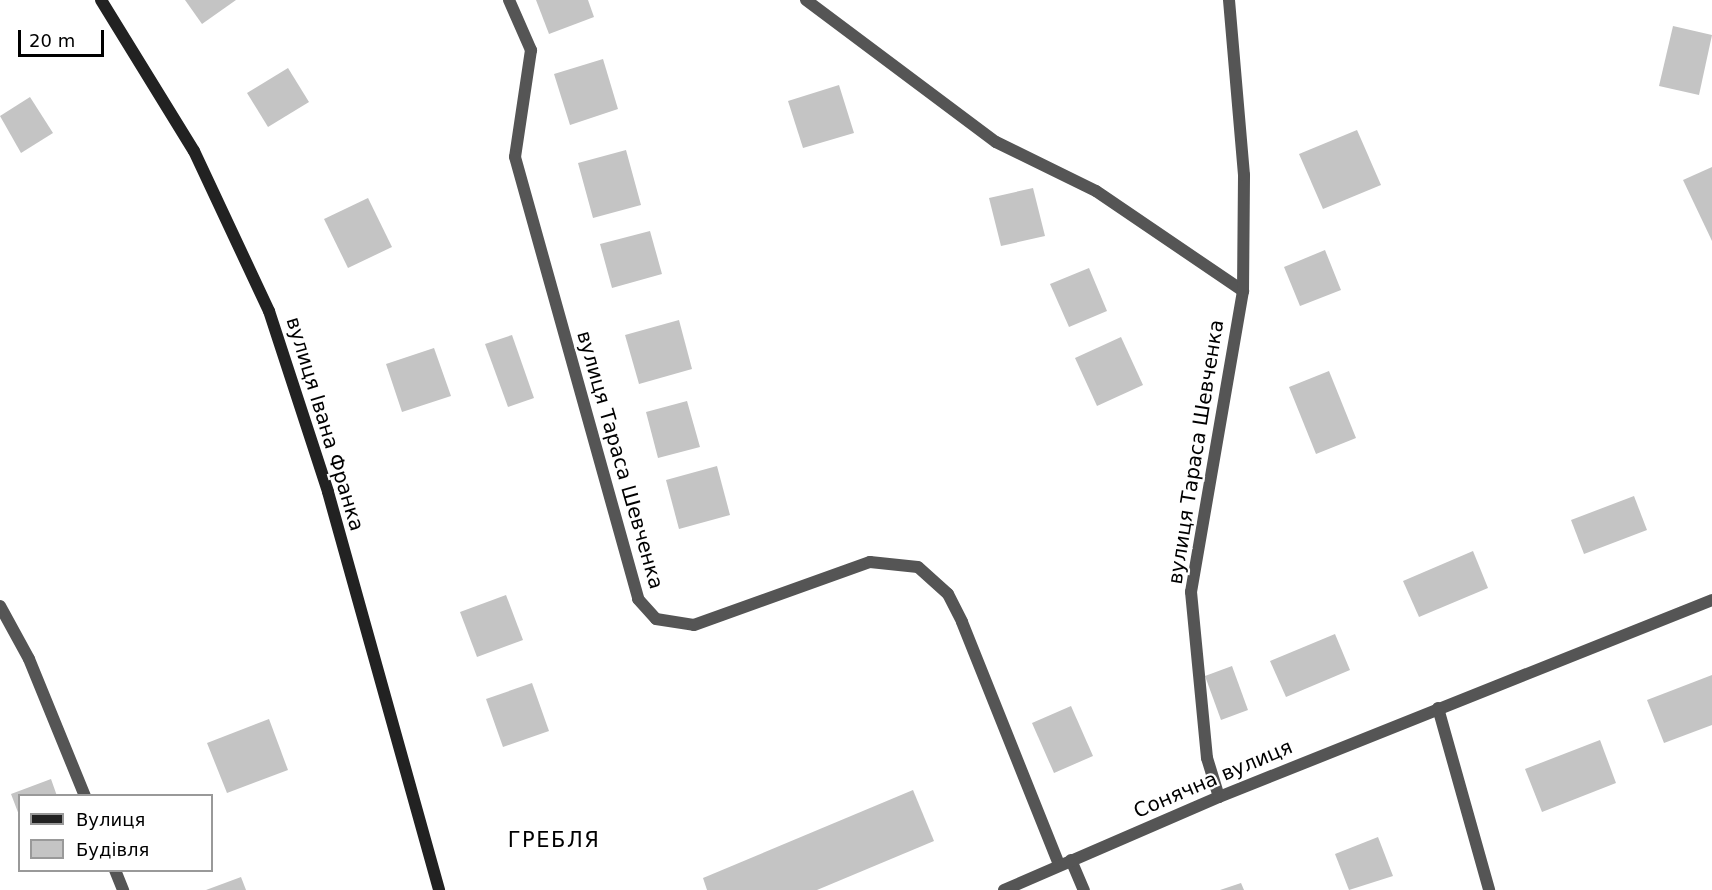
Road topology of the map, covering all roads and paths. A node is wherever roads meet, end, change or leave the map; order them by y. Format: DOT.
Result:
graph roads {
  1 [pos="101,0"];
  2 [pos="509,0"];
  3 [pos="806,0"];
  4 [pos="1229,0"];
  5 [pos="1243,291"];
  6 [pos="1712,600"];
  7 [pos="0,606"];
  8 [pos="1438,708"];
  9 [pos="85,794"];
  10 [pos="1219,797"];
  11 [pos="1071,860"];
  12 [pos="1059,864"];
  13 [pos="116,872"];
  14 [pos="123,890"];
  15 [pos="439,890"];
  16 [pos="1004,890"];
  17 [pos="1084,890"];
  18 [pos="1489,890"];
  1 -- 15 [label="main road, вулиця Івана Франка"];
  2 -- 12 [label="street, вулиця Тараса Шевченка"];
  3 -- 5 [label="street"];
  4 -- 5 [label="street, вулиця Тараса Шевченка"];
  5 -- 10 [label="street, вулиця Тараса Шевченка"];
  6 -- 8 [label="street, Сонячна вулиця"];
  7 -- 9 [label="street"];
  8 -- 10 [label="street, Сонячна вулиця"];
  8 -- 18 [label="street"];
  10 -- 11 [label="street, Сонячна вулиця"];
  11 -- 12 [label="street, Сонячна вулиця"];
  11 -- 17 [label="street"];
  12 -- 16 [label="street, Сонячна вулиця"];
  13 -- 14 [label="street"];
}
